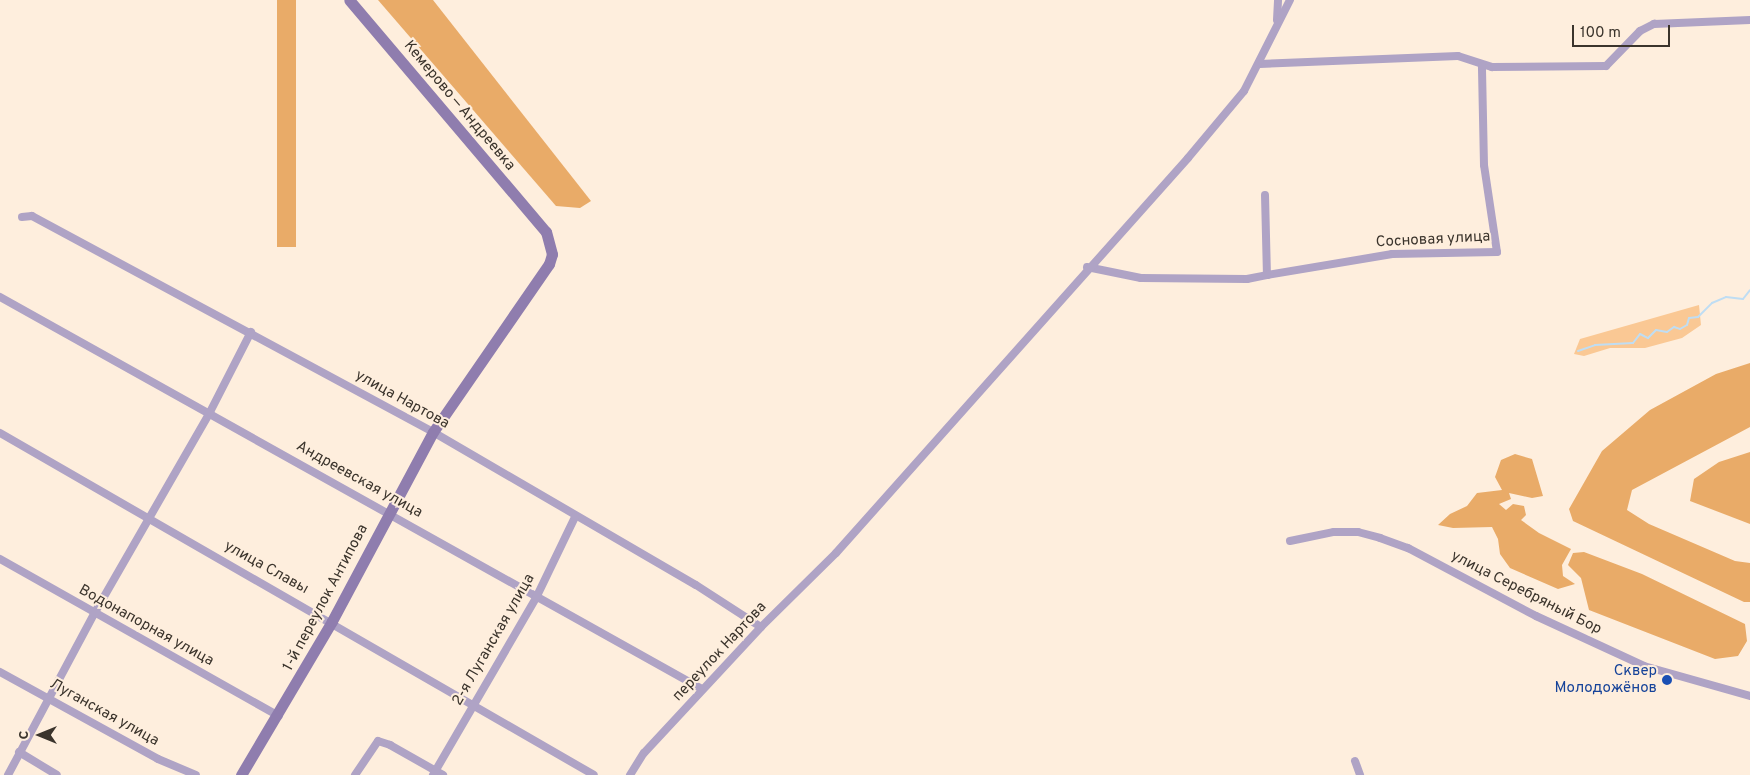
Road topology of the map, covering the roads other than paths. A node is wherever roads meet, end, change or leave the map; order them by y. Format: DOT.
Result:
graph roads {
  1 [pos="349,0"];
  2 [pos="1278,0"];
  3 [pos="1290,0"];
  4 [pos="1750,20"];
  5 [pos="1276,22"];
  6 [pos="1260,64"];
  7 [pos="1482,66"];
  8 [pos="1265,194"];
  9 [pos="22,217"];
  10 [pos="546,232"];
  11 [pos="1088,267"];
  12 [pos="1267,275"];
  13 [pos="0,297"];
  14 [pos="251,332"];
  15 [pos="210,412"];
  16 [pos="0,432"];
  17 [pos="433,432"];
  18 [pos="389,512"];
  19 [pos="575,517"];
  20 [pos="149,518"];
  21 [pos="1290,542"];
  22 [pos="0,559"];
  23 [pos="536,598"];
  24 [pos="94,614"];
  25 [pos="332,621"];
  26 [pos="761,627"];
  27 [pos="0,672"];
  28 [pos="702,690"];
  29 [pos="1750,696"];
  30 [pos="49,698"];
  31 [pos="473,703"];
  32 [pos="279,716"];
  33 [pos="20,752"];
  34 [pos="1355,761"];
  35 [pos="434,773"];
  36 [pos="8,775"];
  37 [pos="57,775"];
  38 [pos="196,775"];
  39 [pos="241,775"];
  40 [pos="355,775"];
  41 [pos="443,775"];
  42 [pos="594,775"];
  43 [pos="630,775"];
  44 [pos="1360,775"];
  1 -- 10 [label="main road, Кемерово — Андреевка"];
  2 -- 5 [label="street"];
  3 -- 5 [label="street"];
  4 -- 7 [label="street"];
  5 -- 6 [label="street, переулок Нартова"];
  6 -- 7 [label="street"];
  6 -- 11 [label="street, переулок Нартова"];
  7 -- 12 [label="street, Сосновая улица"];
  8 -- 12 [label="street"];
  9 -- 14 [label="street, улица Нартова"];
  10 -- 17 [label="main road, 1-й переулок Антипова"];
  11 -- 12 [label="street"];
  11 -- 26 [label="street, переулок Нартова"];
  13 -- 15 [label="street, Андреевская улица"];
  14 -- 15 [label="street"];
  14 -- 17 [label="street, улица Нартова"];
  15 -- 18 [label="street, Андреевская улица"];
  15 -- 20 [label="street"];
  16 -- 20 [label="street, улица Славы"];
  17 -- 18 [label="main road, 1-й переулок Антипова"];
  17 -- 19 [label="street, улица Нартова"];
  18 -- 23 [label="street, Андреевская улица"];
  18 -- 25 [label="main road, 1-й переулок Антипова"];
  19 -- 23 [label="street, 2-я Луганская улица"];
  19 -- 26 [label="street, улица Нартова"];
  20 -- 24 [label="street"];
  20 -- 25 [label="street, улица Славы"];
  21 -- 29 [label="street, улица Серебряный Бор"];
  22 -- 24 [label="street, Водонапорная улица"];
  23 -- 28 [label="street, Андреевская улица"];
  23 -- 31 [label="street, 2-я Луганская улица"];
  24 -- 30 [label="street"];
  24 -- 32 [label="street, Водонапорная улица"];
  25 -- 31 [label="street, улица Славы"];
  25 -- 32 [label="main road, 1-й переулок Антипова"];
  26 -- 28 [label="street, переулок Нартова"];
  27 -- 30 [label="street, Луганская улица"];
  28 -- 43 [label="street, переулок Нартова"];
  30 -- 33 [label="street"];
  30 -- 38 [label="street, Луганская улица"];
  31 -- 35 [label="street, 2-я Луганская улица"];
  31 -- 42 [label="street, улица Славы"];
  32 -- 39 [label="main road, 1-й переулок Антипова"];
  33 -- 36 [label="street"];
  33 -- 37 [label="street"];
  34 -- 44 [label="street"];
  35 -- 40 [label="street"];
  35 -- 41 [label="street"];
}
